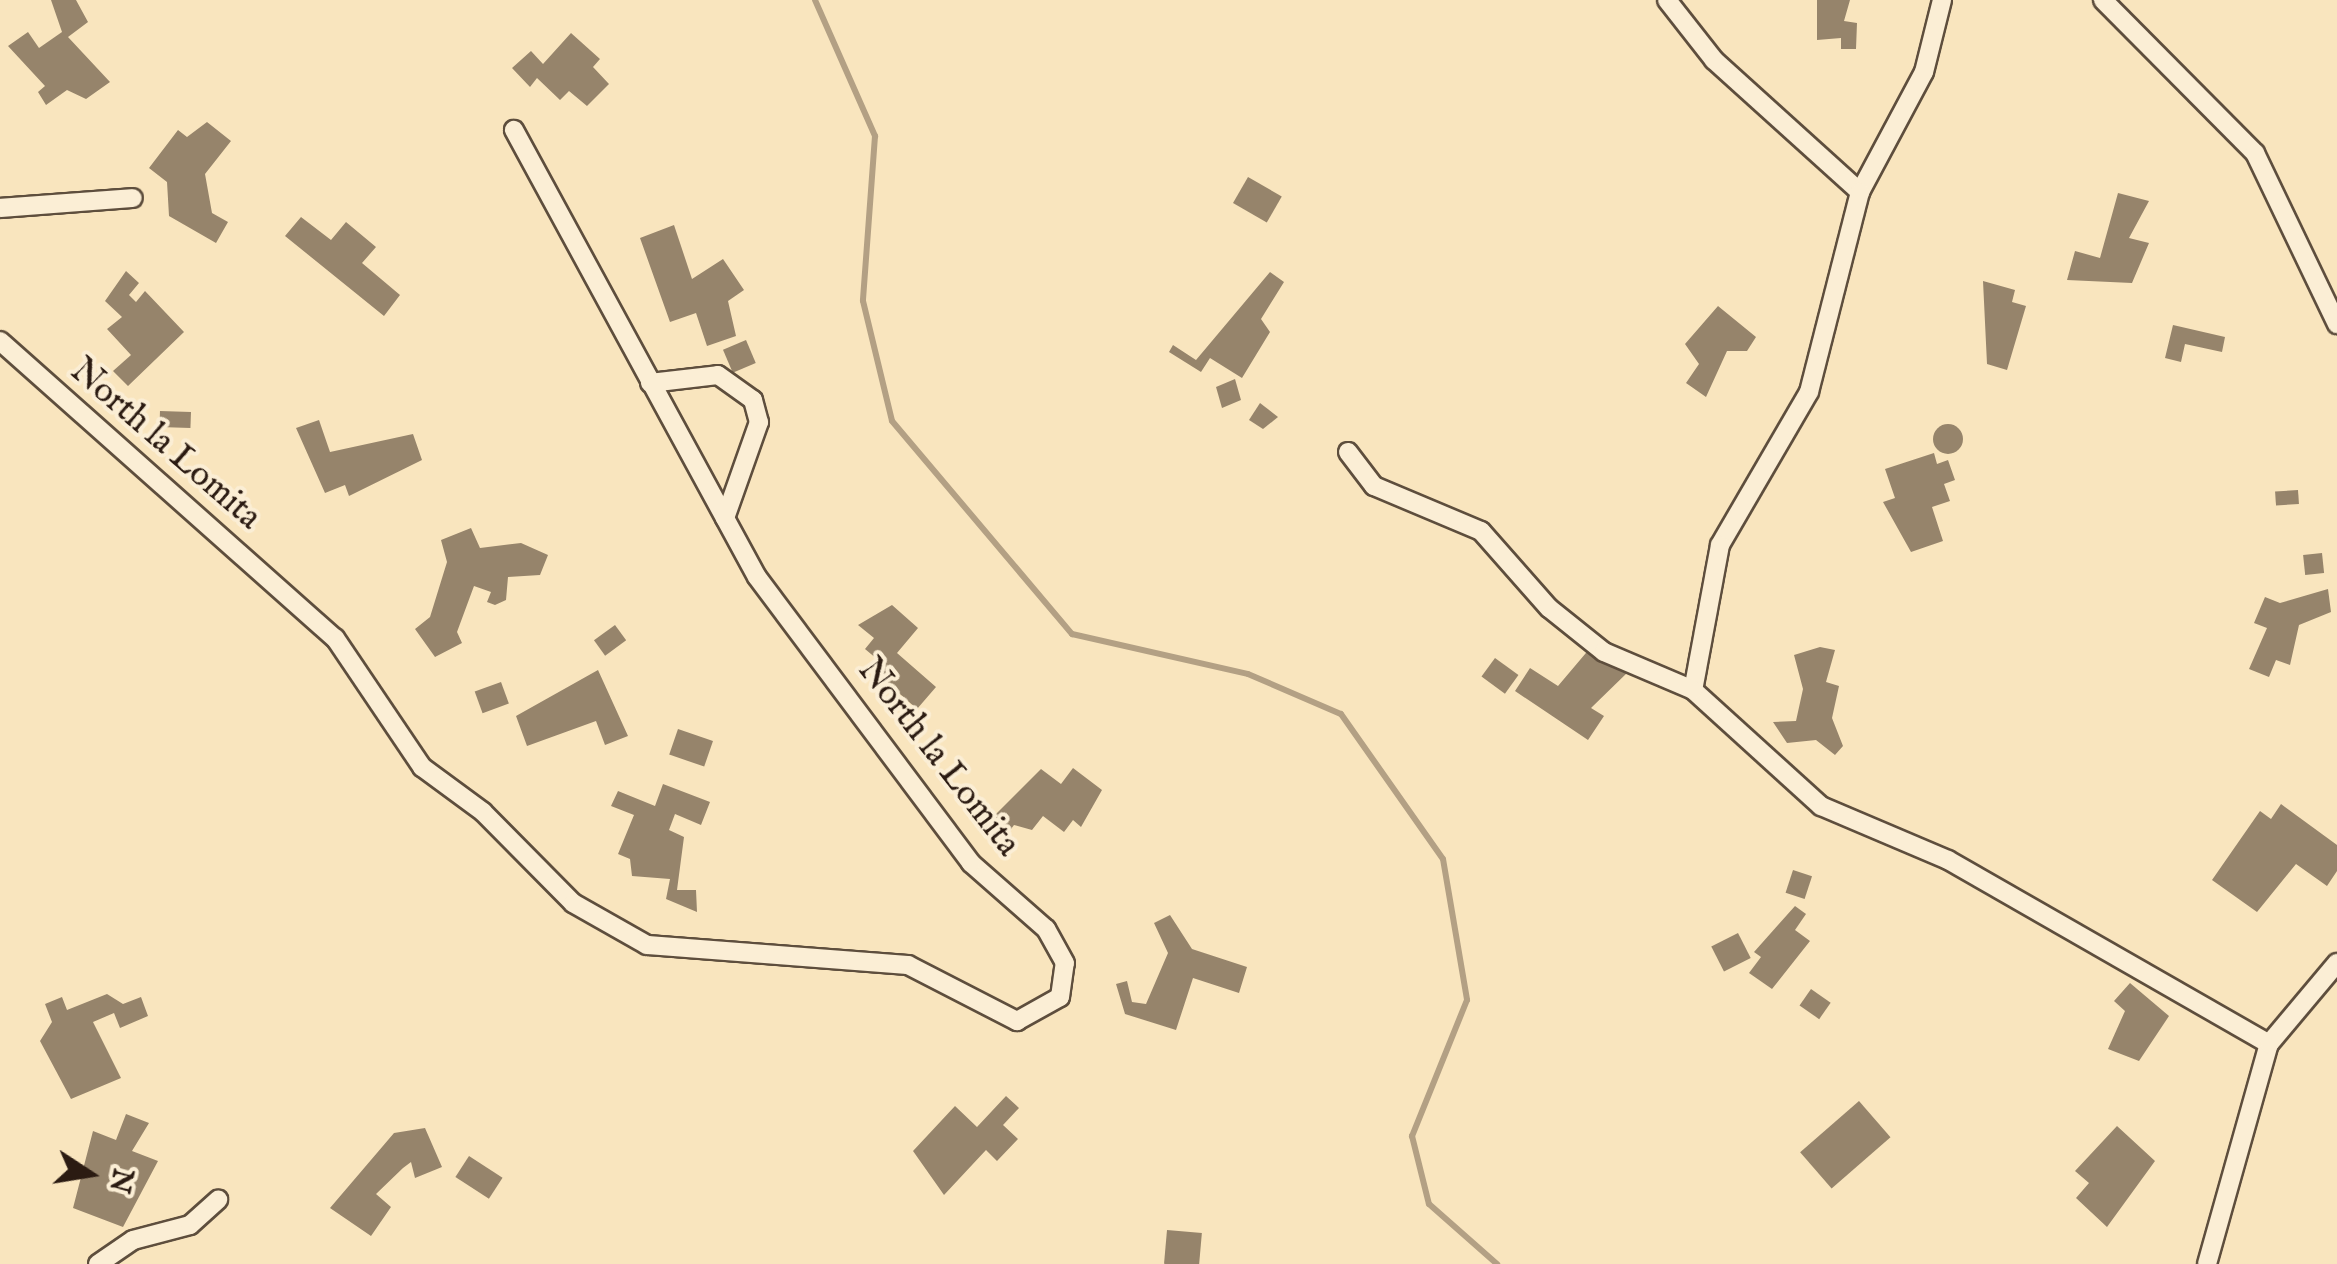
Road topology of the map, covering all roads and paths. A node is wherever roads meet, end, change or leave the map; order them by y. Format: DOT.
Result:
graph roads {
  1 [pos="1667,0"];
  2 [pos="1942,0"];
  3 [pos="2103,0"];
  4 [pos="514,130"];
  5 [pos="1860,192"];
  6 [pos="133,198"];
  7 [pos="0,208"];
  8 [pos="2337,324"];
  9 [pos="0,341"];
  10 [pos="650,383"];
  11 [pos="1348,452"];
  12 [pos="725,518"];
  13 [pos="1692,690"];
  14 [pos="2337,963"];
  15 [pos="2269,1044"];
  16 [pos="218,1200"];
  17 [pos="98,1264"];
  18 [pos="2207,1264"];
  1 -- 5 [label="street"];
  2 -- 5 [label="street"];
  3 -- 8 [label="street"];
  4 -- 10 [label="street, North la Lomita"];
  5 -- 13 [label="street"];
  6 -- 7 [label="street"];
  9 -- 12 [label="street, North la Lomita"];
  10 -- 12 [label="street, North la Lomita"];
  10 -- 12 [label="street"];
  11 -- 13 [label="street"];
  13 -- 15 [label="street"];
  14 -- 15 [label="street"];
  15 -- 18 [label="street"];
  16 -- 17 [label="street"];
}
